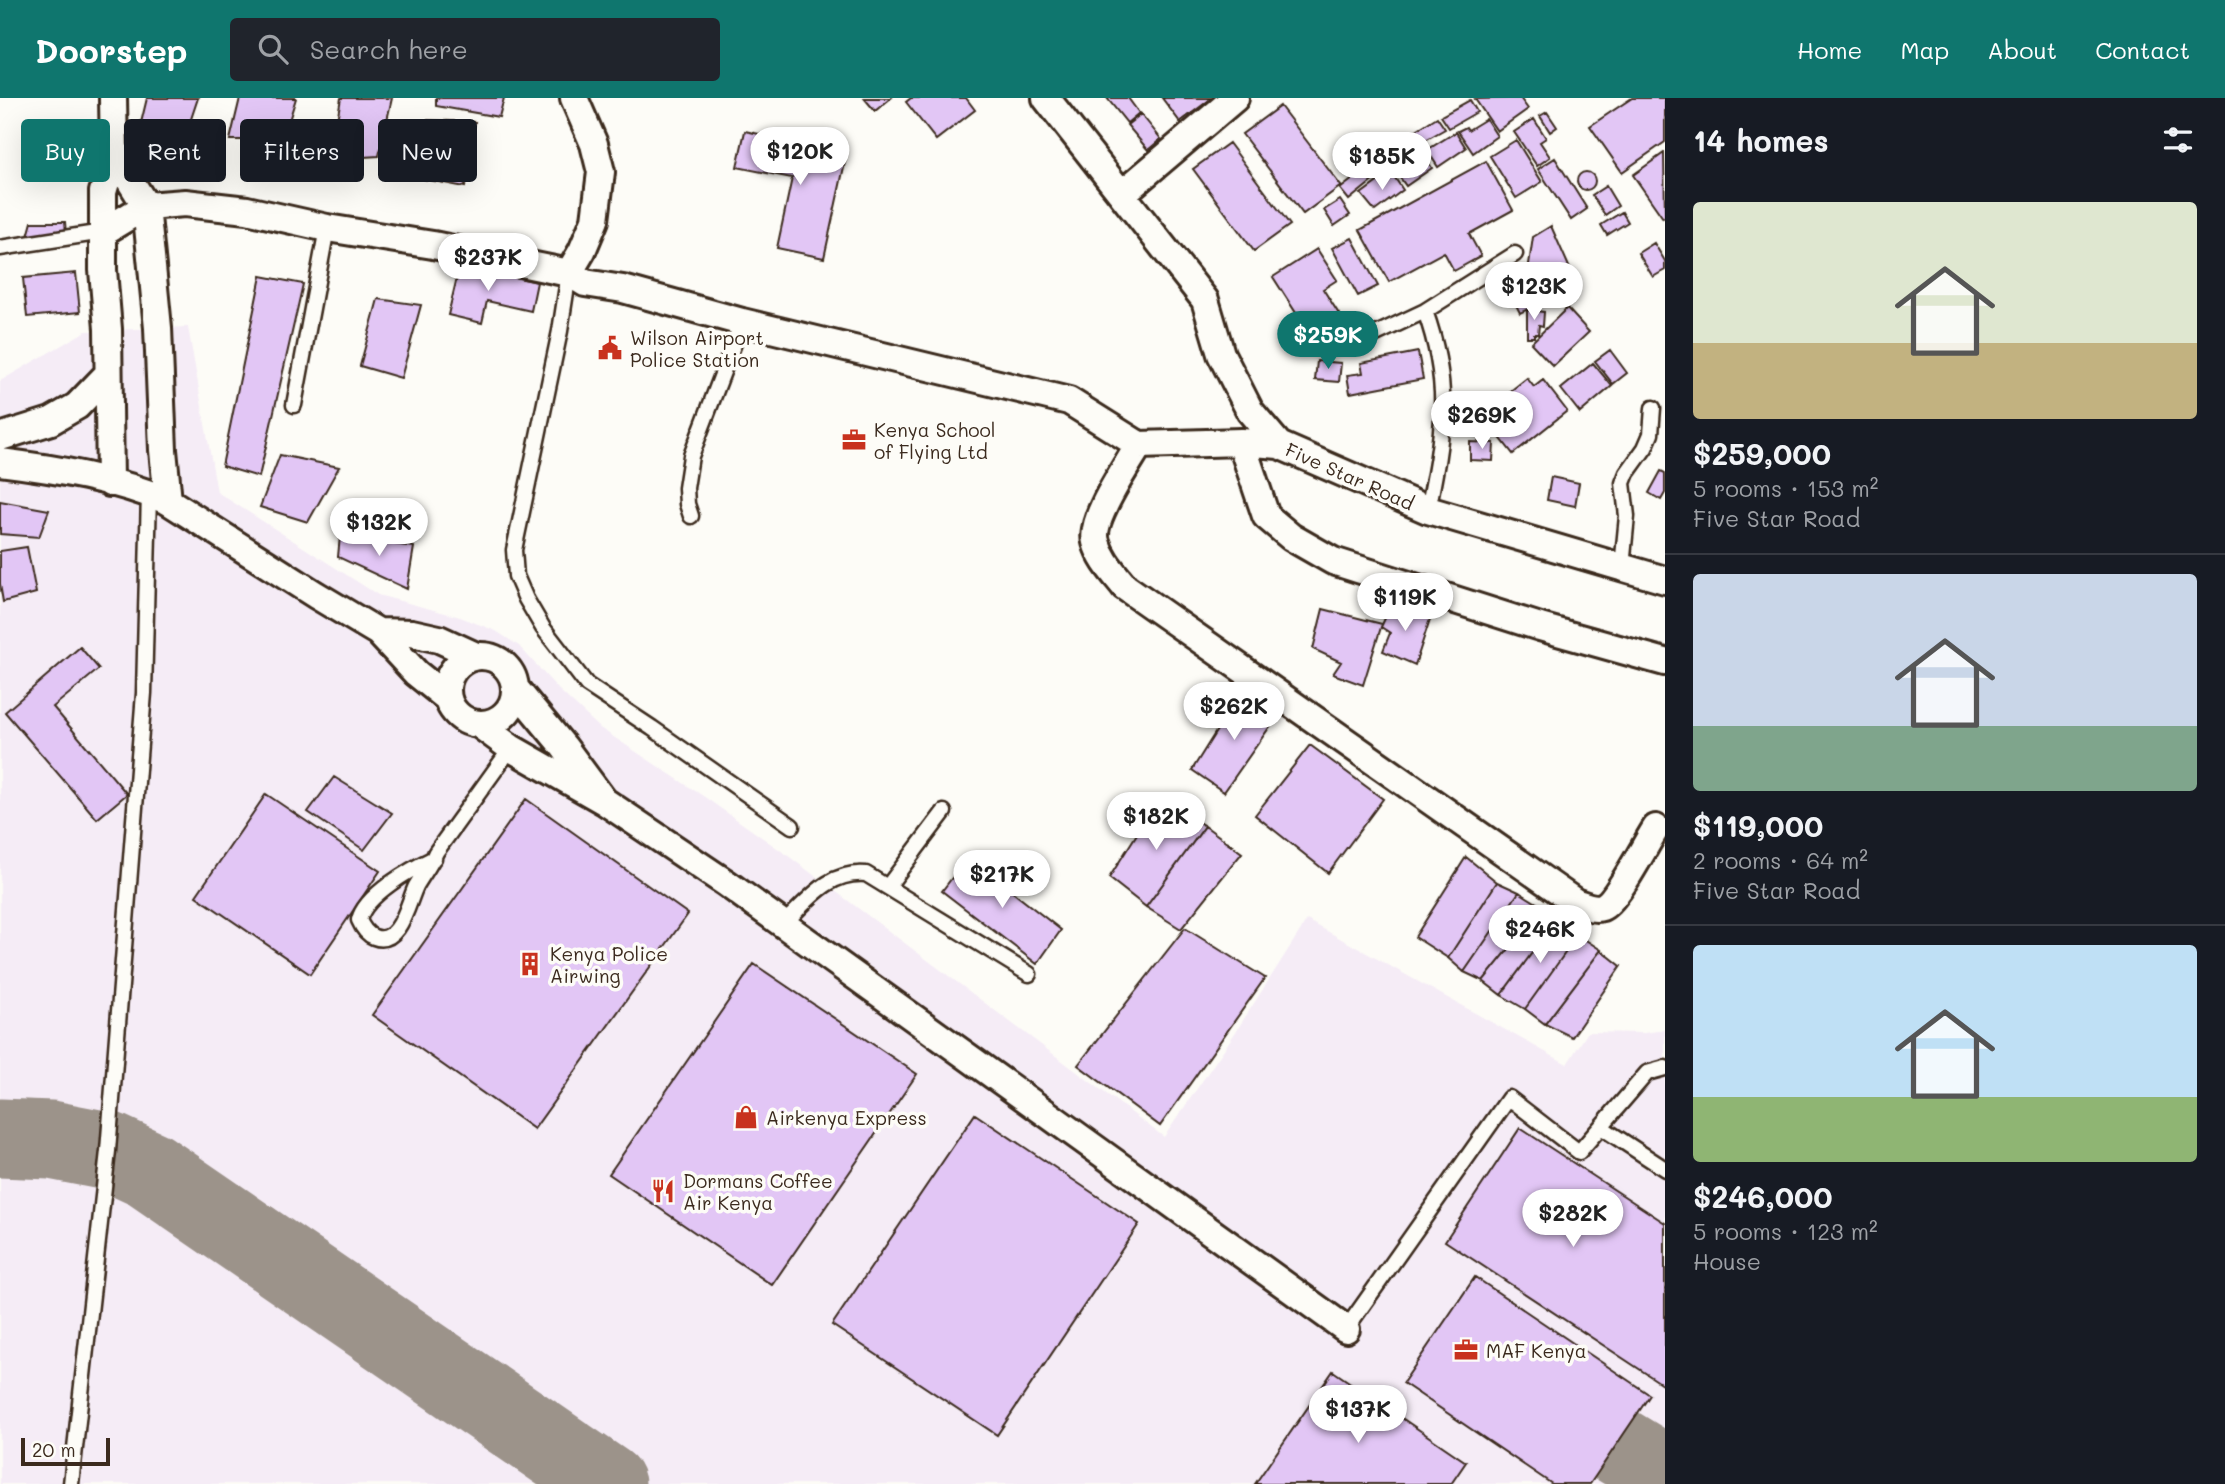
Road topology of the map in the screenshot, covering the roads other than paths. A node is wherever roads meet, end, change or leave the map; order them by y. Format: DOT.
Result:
graph roads {
  1 [pos="113,98"];
  2 [pos="574,98"];
  3 [pos="1046,98"];
  4 [pos="1235,98"];
  5 [pos="114,155"];
  6 [pos="1122,194"];
  7 [pos="146,206"];
  8 [pos="327,228"];
  9 [pos="103,232"];
  10 [pos="0,248"];
  11 [pos="1515,254"];
  12 [pos="569,273"];
  13 [pos="1425,311"];
  14 [pos="741,321"];
  15 [pos="1357,343"];
  16 [pos="108,374"];
  17 [pos="294,405"];
  18 [pos="1653,408"];
  19 [pos="0,437"];
  20 [pos="1241,442"];
  21 [pos="1139,445"];
  22 [pos="1279,445"];
  23 [pos="0,462"];
  24 [pos="110,483"];
  25 [pos="158,497"];
  26 [pos="1428,510"];
  27 [pos="691,516"];
  28 [pos="1622,567"];
  29 [pos="1665,580"];
  30 [pos="378,632"];
  31 [pos="476,656"];
  32 [pos="1665,662"];
  33 [pos="515,688"];
  34 [pos="447,698"];
  35 [pos="480,725"];
  36 [pos="511,748"];
  37 [pos="604,801"];
  38 [pos="944,812"];
  39 [pos="792,826"];
  40 [pos="1656,828"];
  41 [pos="434,858"];
  42 [pos="888,887"];
  43 [pos="783,924"];
  44 [pos="1029,974"];
  45 [pos="1665,1068"];
  46 [pos="1601,1127"];
  47 [pos="1665,1168"];
  48 [pos="1346,1329"];
  49 [pos="71,1484"];
  1 -- 5 [label="street"];
  2 -- 12 [label="street"];
  3 -- 6 [label="street, Five Star Road"];
  4 -- 6 [label="street"];
  5 -- 7 [label="street"];
  5 -- 9 [label="street"];
  6 -- 22 [label="street, Five Star Road"];
  7 -- 8 [label="street"];
  7 -- 9 [label="street"];
  7 -- 25 [label="street"];
  8 -- 12 [label="street"];
  8 -- 17 [label="lane"];
  9 -- 10 [label="lane"];
  9 -- 16 [label="street"];
  11 -- 13 [label="lane"];
  12 -- 14 [label="street"];
  12 -- 39 [label="lane"];
  13 -- 15 [label="lane"];
  13 -- 26 [label="lane"];
  14 -- 21 [label="street"];
  14 -- 27 [label="lane"];
  16 -- 19 [label="street"];
  16 -- 24 [label="street"];
  18 -- 28 [label="lane"];
  20 -- 21 [label="street"];
  20 -- 22 [label="street"];
  20 -- 32 [label="street"];
  21 -- 40 [label="street"];
  22 -- 26 [label="street, Five Star Road"];
  23 -- 24 [label="street"];
  24 -- 25 [label="street"];
  25 -- 30 [label="street"];
  25 -- 49 [label="lane"];
  26 -- 28 [label="street, Five Star Road"];
  28 -- 29 [label="street, Five Star Road"];
  30 -- 31 [label="street"];
  30 -- 34 [label="street"];
  31 -- 33 [label="street"];
  31 -- 34 [label="street"];
  33 -- 35 [label="street"];
  33 -- 37 [label="street"];
  34 -- 35 [label="street"];
  35 -- 36 [label="street"];
  36 -- 37 [label="street"];
  36 -- 41 [label="lane"];
  37 -- 43 [label="street"];
  38 -- 42 [label="lane"];
  41 -- 41 [label="lane"];
  42 -- 43 [label="lane"];
  42 -- 44 [label="lane"];
  43 -- 48 [label="street"];
  45 -- 46 [label="lane"];
  46 -- 47 [label="lane"];
  46 -- 48 [label="lane"];
}
